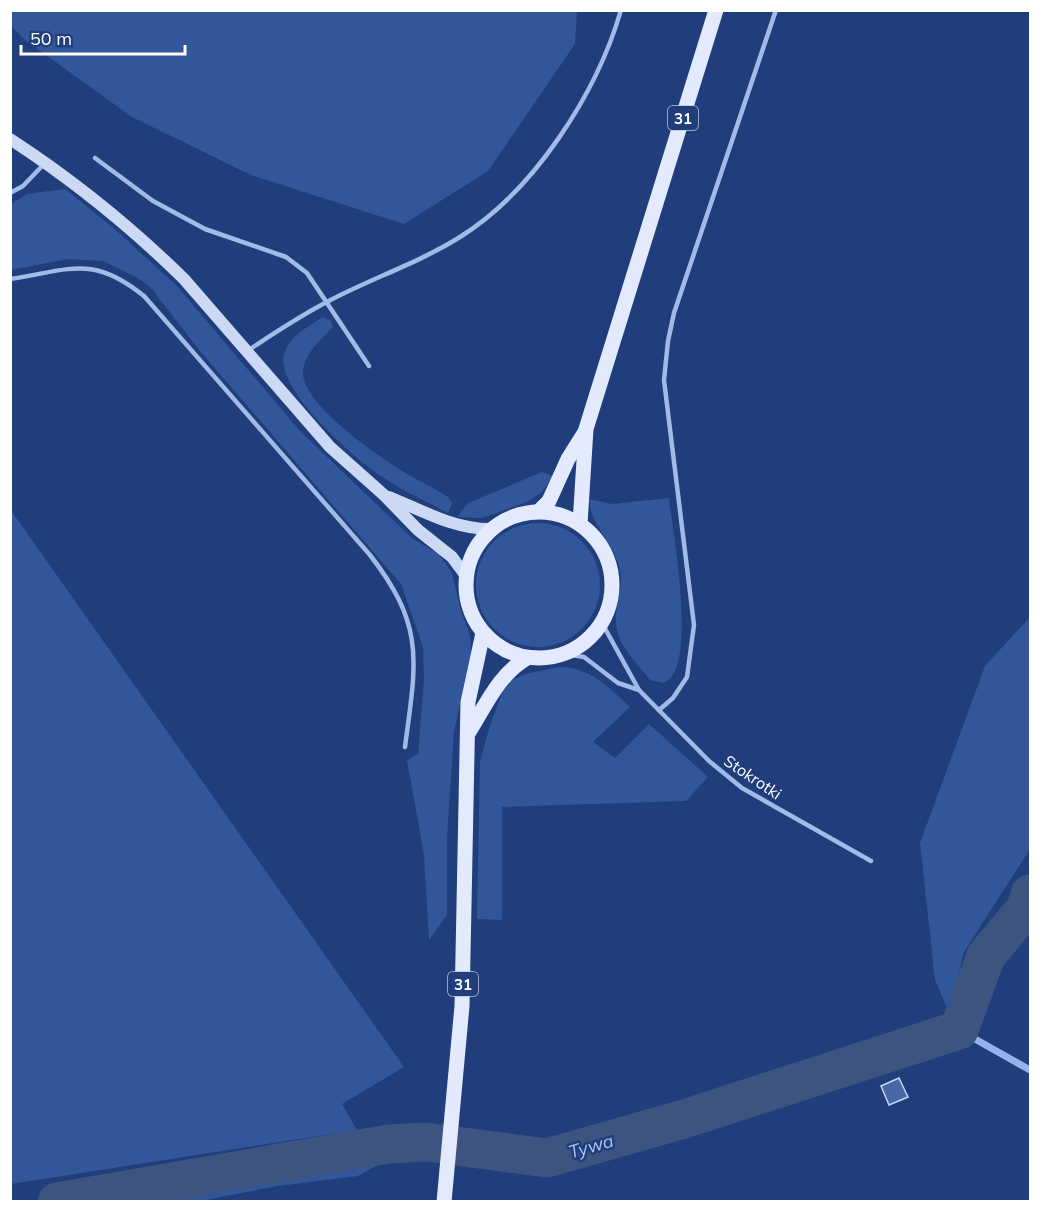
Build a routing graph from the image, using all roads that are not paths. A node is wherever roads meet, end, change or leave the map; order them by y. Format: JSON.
{"nodes":[{"id":1,"x":621,"y":10,"type":"edge"},
{"id":2,"x":716,"y":10,"type":"edge"},
{"id":3,"x":776,"y":10,"type":"edge"},
{"id":4,"x":10,"y":138,"type":"edge"},
{"id":5,"x":95,"y":158,"type":"dead end"},
{"id":6,"x":46,"y":162,"type":"junction"},
{"id":7,"x":10,"y":193,"type":"edge"},
{"id":8,"x":10,"y":279,"type":"edge"},
{"id":9,"x":326,"y":302,"type":"junction"},
{"id":10,"x":247,"y":351,"type":"junction"},
{"id":11,"x":369,"y":366,"type":"dead end"},
{"id":12,"x":586,"y":429,"type":"junction"},
{"id":13,"x":384,"y":495,"type":"junction"},
{"id":14,"x":539,"y":511,"type":"junction"},
{"id":15,"x":580,"y":524,"type":"junction"},
{"id":16,"x":490,"y":529,"type":"junction"},
{"id":17,"x":466,"y":576,"type":"junction"},
{"id":18,"x":602,"y":623,"type":"junction"},
{"id":19,"x":483,"y":633,"type":"junction"},
{"id":20,"x":565,"y":654,"type":"junction"},
{"id":21,"x":527,"y":657,"type":"junction"},
{"id":22,"x":639,"y":690,"type":"junction"},
{"id":23,"x":659,"y":710,"type":"junction"},
{"id":24,"x":469,"y":732,"type":"junction"},
{"id":25,"x":405,"y":747,"type":"dead end"},
{"id":26,"x":871,"y":861,"type":"dead end"},
{"id":27,"x":444,"y":1202,"type":"edge"}],
"edges":[{"from":1,"to":9,"type":"lane"},
{"from":2,"to":12,"type":"main road","number":"31"},
{"from":3,"to":23,"type":"lane"},
{"from":4,"to":6,"type":"street"},
{"from":5,"to":9,"type":"lane"},
{"from":6,"to":7,"type":"lane"},
{"from":6,"to":10,"type":"street"},
{"from":8,"to":25,"type":"lane"},
{"from":9,"to":10,"type":"lane"},
{"from":9,"to":11,"type":"lane"},
{"from":10,"to":13,"type":"street"},
{"from":12,"to":14,"type":"main road","number":"31"},
{"from":12,"to":15,"type":"main road","number":"31"},
{"from":13,"to":16,"type":"street"},
{"from":13,"to":17,"type":"street"},
{"from":14,"to":15,"type":"main road"},
{"from":14,"to":16,"type":"main road"},
{"from":15,"to":18,"type":"main road"},
{"from":16,"to":17,"type":"main road"},
{"from":17,"to":19,"type":"main road"},
{"from":18,"to":20,"type":"main road"},
{"from":18,"to":22,"type":"lane","name":"Stokrotki"},
{"from":19,"to":21,"type":"main road"},
{"from":19,"to":24,"type":"main road","number":"31"},
{"from":20,"to":21,"type":"main road"},
{"from":20,"to":22,"type":"lane","name":"Stokrotki"},
{"from":21,"to":24,"type":"main road","number":"31"},
{"from":22,"to":23,"type":"lane","name":"Stokrotki"},
{"from":23,"to":26,"type":"lane","name":"Stokrotki"},
{"from":24,"to":27,"type":"main road","number":"31"}]}
